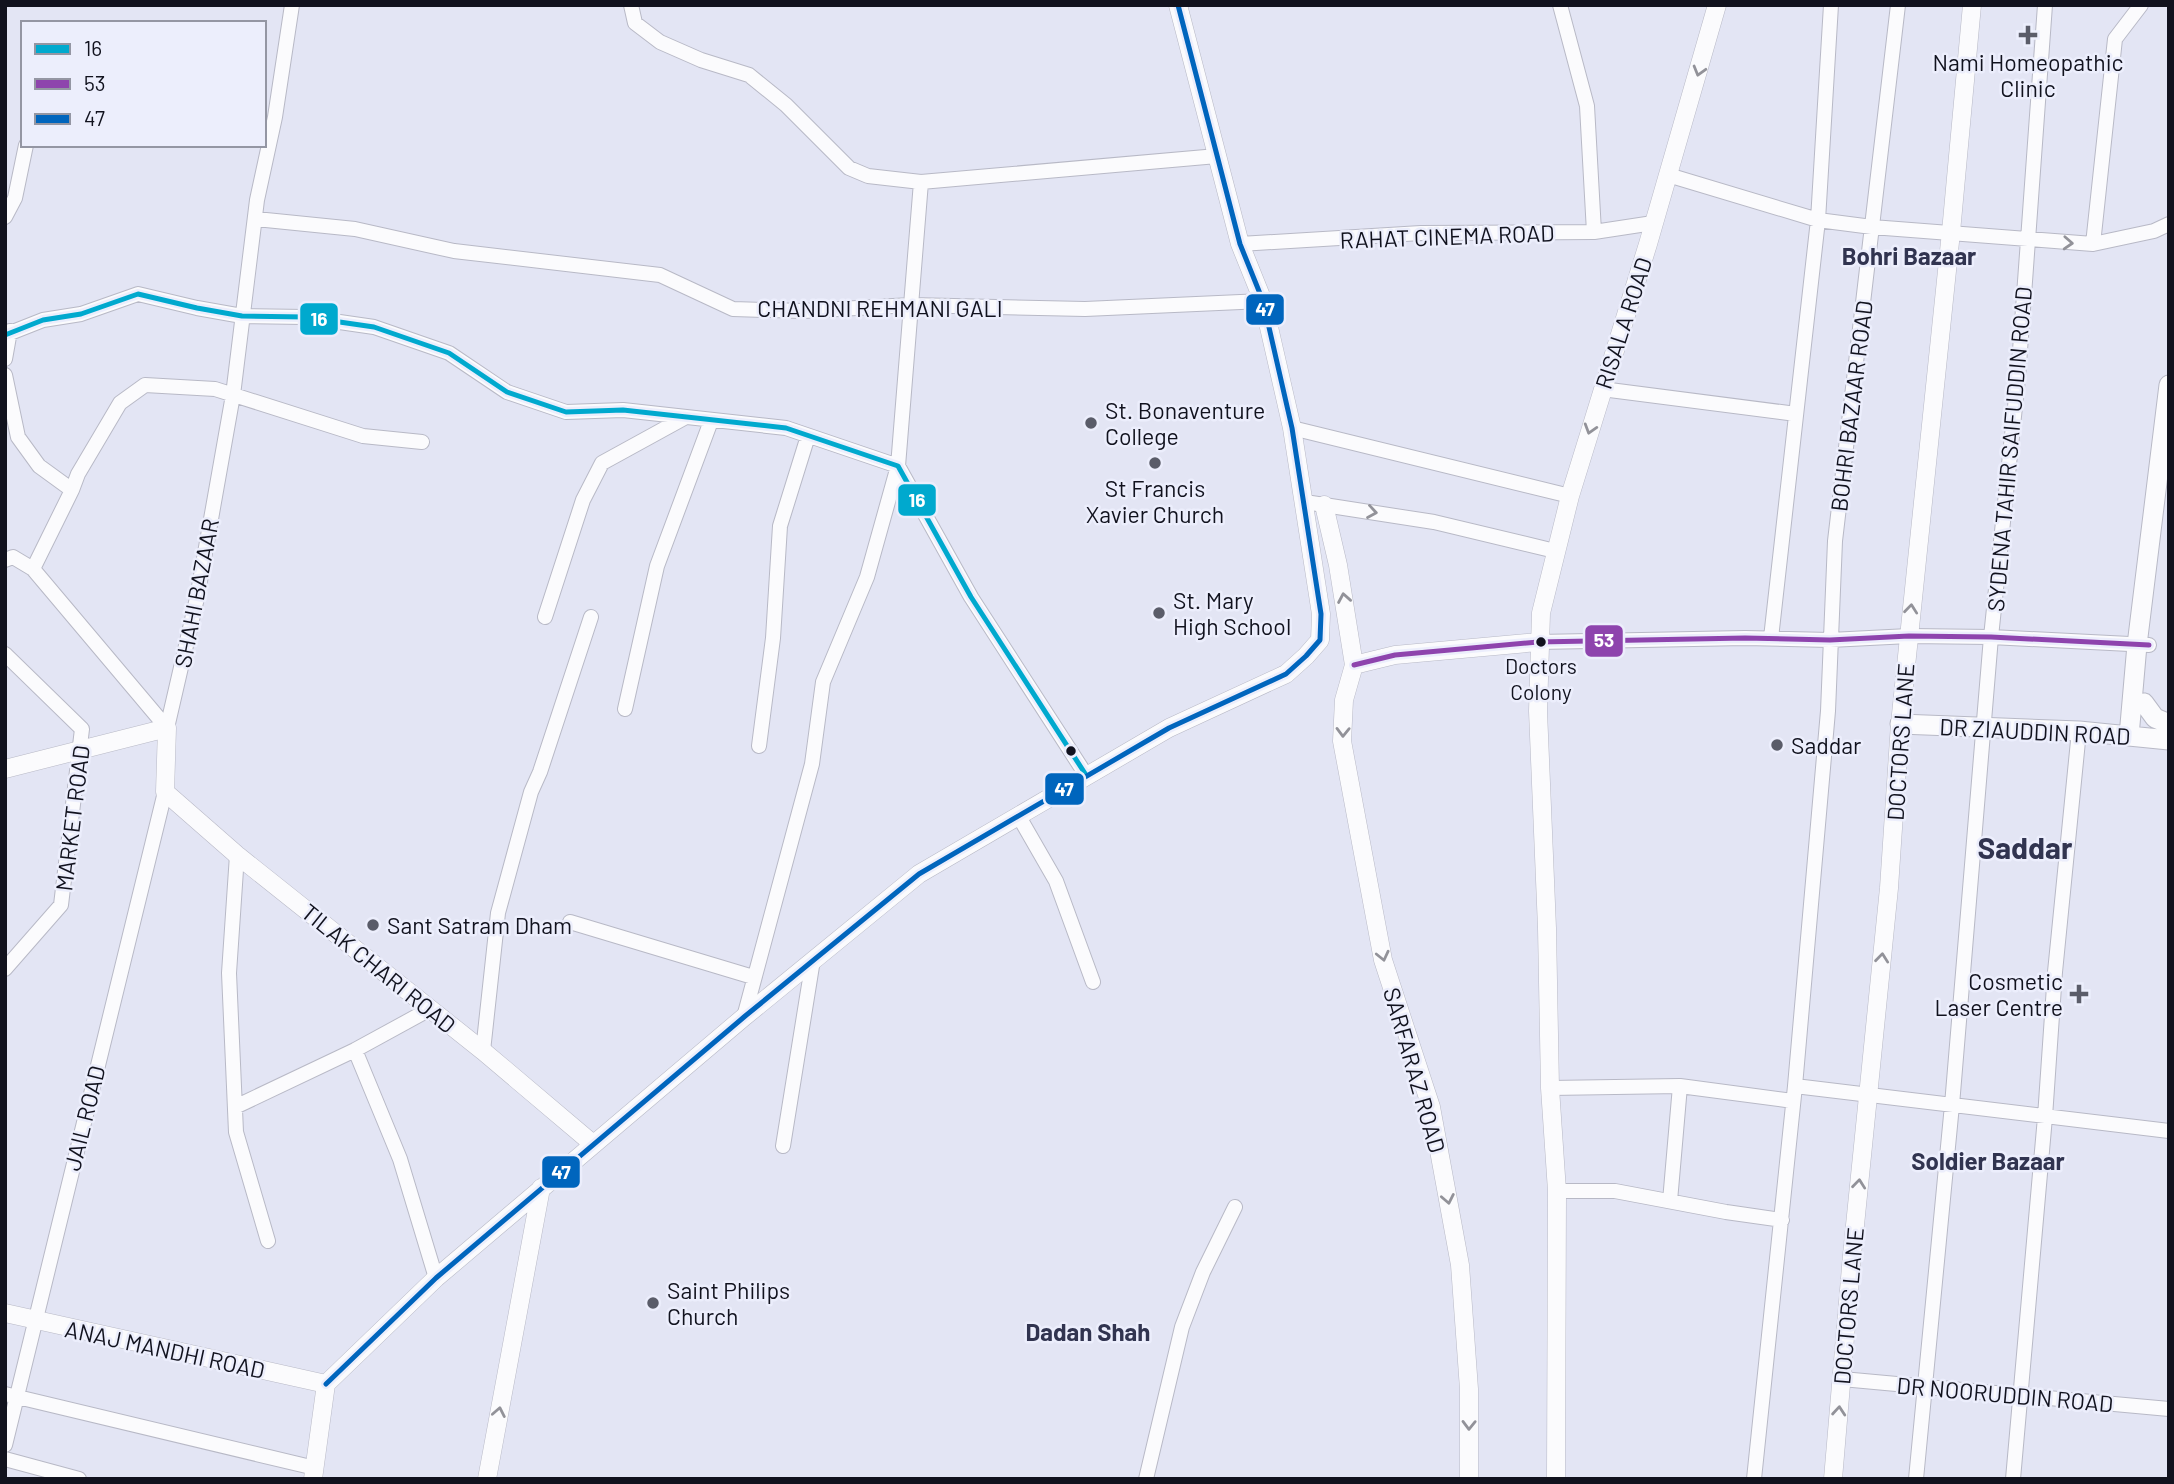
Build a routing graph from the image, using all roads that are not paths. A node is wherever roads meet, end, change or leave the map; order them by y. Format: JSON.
{"nodes":[{"id":1,"x":292,"y":5,"type":"edge"},
{"id":2,"x":631,"y":5,"type":"edge"},
{"id":3,"x":1178,"y":5,"type":"edge"},
{"id":4,"x":1560,"y":5,"type":"edge"},
{"id":5,"x":1717,"y":5,"type":"edge"},
{"id":6,"x":1831,"y":5,"type":"edge"},
{"id":7,"x":1898,"y":5,"type":"edge"},
{"id":8,"x":1972,"y":5,"type":"edge"},
{"id":9,"x":2045,"y":5,"type":"edge"},
{"id":10,"x":2141,"y":5,"type":"edge"},
{"id":11,"x":270,"y":116,"type":"edge"},
{"id":12,"x":266,"y":142,"type":"edge"},
{"id":13,"x":26,"y":147,"type":"edge"},
{"id":14,"x":265,"y":147,"type":"edge"},
{"id":15,"x":1217,"y":156,"type":"junction"},
{"id":16,"x":1668,"y":175,"type":"junction"},
{"id":17,"x":921,"y":182,"type":"junction"},
{"id":18,"x":5,"y":216,"type":"edge"},
{"id":19,"x":256,"y":219,"type":"junction"},
{"id":20,"x":1818,"y":220,"type":"junction"},
{"id":21,"x":1653,"y":223,"type":"junction"},
{"id":22,"x":2169,"y":224,"type":"edge"},
{"id":23,"x":1872,"y":227,"type":"junction"},
{"id":24,"x":1594,"y":232,"type":"junction"},
{"id":25,"x":1951,"y":232,"type":"junction"},
{"id":26,"x":2028,"y":240,"type":"junction"},
{"id":27,"x":1240,"y":244,"type":"junction"},
{"id":28,"x":2093,"y":244,"type":"junction"},
{"id":29,"x":1263,"y":301,"type":"junction"},
{"id":30,"x":912,"y":305,"type":"junction"},
{"id":31,"x":242,"y":316,"type":"junction"},
{"id":32,"x":7,"y":331,"type":"edge"},
{"id":33,"x":5,"y":359,"type":"edge"},
{"id":34,"x":5,"y":375,"type":"edge"},
{"id":35,"x":2169,"y":385,"type":"edge"},
{"id":36,"x":1602,"y":389,"type":"junction"},
{"id":37,"x":233,"y":395,"type":"junction"},
{"id":38,"x":1796,"y":414,"type":"junction"},
{"id":39,"x":684,"y":418,"type":"junction"},
{"id":40,"x":711,"y":421,"type":"junction"},
{"id":41,"x":1292,"y":428,"type":"junction"},
{"id":42,"x":808,"y":436,"type":"junction"},
{"id":43,"x":422,"y":442,"type":"dead end"},
{"id":44,"x":898,"y":466,"type":"junction"},
{"id":45,"x":2169,"y":474,"type":"edge"},
{"id":46,"x":72,"y":490,"type":"junction"},
{"id":47,"x":1570,"y":496,"type":"junction"},
{"id":48,"x":1305,"y":502,"type":"junction"},
{"id":49,"x":1324,"y":505,"type":"junction"},
{"id":50,"x":1555,"y":551,"type":"junction"},
{"id":51,"x":5,"y":560,"type":"edge"},
{"id":52,"x":33,"y":569,"type":"junction"},
{"id":53,"x":545,"y":617,"type":"dead end"},
{"id":54,"x":592,"y":617,"type":"dead end"},
{"id":55,"x":1909,"y":636,"type":"junction"},
{"id":56,"x":1991,"y":637,"type":"junction"},
{"id":57,"x":1771,"y":638,"type":"junction"},
{"id":58,"x":1830,"y":640,"type":"junction"},
{"id":59,"x":1538,"y":642,"type":"junction"},
{"id":60,"x":2143,"y":645,"type":"junction"},
{"id":61,"x":5,"y":654,"type":"edge"},
{"id":62,"x":1354,"y":665,"type":"junction"},
{"id":63,"x":2144,"y":703,"type":"junction"},
{"id":64,"x":625,"y":709,"type":"dead end"},
{"id":65,"x":1900,"y":724,"type":"junction"},
{"id":66,"x":2169,"y":724,"type":"edge"},
{"id":67,"x":167,"y":728,"type":"junction"},
{"id":68,"x":1983,"y":729,"type":"junction"},
{"id":69,"x":2079,"y":731,"type":"junction"},
{"id":70,"x":2136,"y":736,"type":"junction"},
{"id":71,"x":2169,"y":740,"type":"edge"},
{"id":72,"x":759,"y":746,"type":"dead end"},
{"id":73,"x":80,"y":749,"type":"junction"},
{"id":74,"x":5,"y":769,"type":"edge"},
{"id":75,"x":1086,"y":775,"type":"junction"},
{"id":76,"x":165,"y":792,"type":"junction"},
{"id":77,"x":1018,"y":815,"type":"junction"},
{"id":78,"x":237,"y":855,"type":"junction"},
{"id":79,"x":570,"y":922,"type":"dead end"},
{"id":80,"x":813,"y":960,"type":"junction"},
{"id":81,"x":5,"y":969,"type":"edge"},
{"id":82,"x":753,"y":977,"type":"junction"},
{"id":83,"x":1093,"y":982,"type":"dead end"},
{"id":84,"x":430,"y":1009,"type":"junction"},
{"id":85,"x":744,"y":1017,"type":"junction"},
{"id":86,"x":355,"y":1050,"type":"junction"},
{"id":87,"x":483,"y":1051,"type":"junction"},
{"id":88,"x":1680,"y":1086,"type":"junction"},
{"id":89,"x":1550,"y":1088,"type":"junction"},
{"id":90,"x":1794,"y":1094,"type":"junction"},
{"id":91,"x":1868,"y":1095,"type":"junction"},
{"id":92,"x":1952,"y":1105,"type":"junction"},
{"id":93,"x":235,"y":1107,"type":"junction"},
{"id":94,"x":2045,"y":1117,"type":"junction"},
{"id":95,"x":2169,"y":1131,"type":"edge"},
{"id":96,"x":593,"y":1144,"type":"junction"},
{"id":97,"x":783,"y":1146,"type":"dead end"},
{"id":98,"x":541,"y":1188,"type":"junction"},
{"id":99,"x":1557,"y":1191,"type":"junction"},
{"id":100,"x":1670,"y":1201,"type":"junction"},
{"id":101,"x":1235,"y":1207,"type":"dead end"},
{"id":102,"x":1782,"y":1220,"type":"junction"},
{"id":103,"x":268,"y":1241,"type":"dead end"},
{"id":104,"x":436,"y":1278,"type":"junction"},
{"id":105,"x":5,"y":1313,"type":"edge"},
{"id":106,"x":36,"y":1321,"type":"junction"},
{"id":107,"x":1842,"y":1379,"type":"junction"},
{"id":108,"x":326,"y":1384,"type":"junction"},
{"id":109,"x":1925,"y":1387,"type":"junction"},
{"id":110,"x":11,"y":1395,"type":"edge"},
{"id":111,"x":2021,"y":1395,"type":"junction"},
{"id":112,"x":2169,"y":1409,"type":"edge"},
{"id":113,"x":5,"y":1444,"type":"edge"},
{"id":114,"x":5,"y":1459,"type":"edge"},
{"id":115,"x":314,"y":1473,"type":"edge"},
{"id":116,"x":79,"y":1479,"type":"edge"},
{"id":117,"x":487,"y":1479,"type":"edge"},
{"id":118,"x":1146,"y":1479,"type":"edge"},
{"id":119,"x":1469,"y":1479,"type":"edge"},
{"id":120,"x":1556,"y":1479,"type":"edge"},
{"id":121,"x":1754,"y":1479,"type":"edge"},
{"id":122,"x":1833,"y":1479,"type":"edge"},
{"id":123,"x":1916,"y":1479,"type":"edge"},
{"id":124,"x":2013,"y":1479,"type":"edge"}],
"edges":[{"from":1,"to":11,"type":"street","name":"SHAHI BAZAAR"},
{"from":2,"to":17,"type":"street"},
{"from":3,"to":15,"type":"street"},
{"from":4,"to":24,"type":"street"},
{"from":5,"to":16,"type":"street","name":"RISALA ROAD","one_way":true},
{"from":6,"to":20,"type":"street"},
{"from":7,"to":23,"type":"street","name":"BOHRI BAZAAR ROAD"},
{"from":8,"to":25,"type":"street","name":"DOCTORS LANE"},
{"from":9,"to":26,"type":"street","name":"SYDENA TAHIR SAIFUDDIN ROAD"},
{"from":10,"to":28,"type":"street"},
{"from":11,"to":12,"type":"street","name":"SHAHI BAZAAR"},
{"from":13,"to":18,"type":"street"},
{"from":14,"to":19,"type":"street","name":"SHAHI BAZAAR"},
{"from":15,"to":17,"type":"street"},
{"from":15,"to":27,"type":"street"},
{"from":16,"to":20,"type":"street"},
{"from":16,"to":21,"type":"street","name":"RISALA ROAD"},
{"from":17,"to":30,"type":"street"},
{"from":19,"to":30,"type":"street","name":"CHANDNI REHMANI GALI"},
{"from":19,"to":31,"type":"street","name":"SHAHI BAZAAR"},
{"from":20,"to":23,"type":"street"},
{"from":20,"to":38,"type":"street"},
{"from":21,"to":24,"type":"street","name":"RAHAT CINEMA ROAD"},
{"from":21,"to":36,"type":"street","name":"RISALA ROAD"},
{"from":22,"to":28,"type":"street"},
{"from":23,"to":25,"type":"street"},
{"from":23,"to":58,"type":"street","name":"BOHRI BAZAAR ROAD"},
{"from":24,"to":27,"type":"street","name":"RAHAT CINEMA ROAD"},
{"from":25,"to":26,"type":"street"},
{"from":55,"to":25,"type":"street","name":"DOCTORS LANE","one_way":true},
{"from":26,"to":28,"type":"street","one_way":true},
{"from":26,"to":56,"type":"street","name":"SYDENA TAHIR SAIFUDDIN ROAD"},
{"from":27,"to":29,"type":"street"},
{"from":29,"to":30,"type":"street","name":"CHANDNI REHMANI GALI"},
{"from":29,"to":41,"type":"street"},
{"from":30,"to":44,"type":"street"},
{"from":31,"to":32,"type":"street"},
{"from":31,"to":37,"type":"street","name":"SHAHI BAZAAR"},
{"from":31,"to":39,"type":"street"},
{"from":32,"to":33,"type":"street"},
{"from":34,"to":46,"type":"street"},
{"from":35,"to":60,"type":"main road"},
{"from":36,"to":38,"type":"street"},
{"from":36,"to":47,"type":"street","name":"RISALA ROAD","one_way":true},
{"from":37,"to":43,"type":"street"},
{"from":37,"to":46,"type":"street"},
{"from":37,"to":67,"type":"street","name":"SHAHI BAZAAR"},
{"from":38,"to":57,"type":"street"},
{"from":39,"to":40,"type":"street"},
{"from":39,"to":53,"type":"street"},
{"from":40,"to":42,"type":"street"},
{"from":40,"to":64,"type":"street"},
{"from":41,"to":47,"type":"street"},
{"from":41,"to":48,"type":"street"},
{"from":42,"to":44,"type":"street"},
{"from":42,"to":72,"type":"street"},
{"from":44,"to":75,"type":"street"},
{"from":44,"to":82,"type":"street"},
{"from":45,"to":60,"type":"main road"},
{"from":46,"to":52,"type":"street"},
{"from":47,"to":50,"type":"street","name":"RISALA ROAD"},
{"from":48,"to":49,"type":"street"},
{"from":48,"to":75,"type":"street"},
{"from":49,"to":50,"type":"street","one_way":true},
{"from":62,"to":49,"type":"street","one_way":true},
{"from":50,"to":59,"type":"street","name":"RISALA ROAD"},
{"from":51,"to":52,"type":"street"},
{"from":52,"to":67,"type":"street"},
{"from":54,"to":87,"type":"street"},
{"from":55,"to":56,"type":"street"},
{"from":55,"to":58,"type":"street"},
{"from":55,"to":65,"type":"street","name":"DOCTORS LANE"},
{"from":56,"to":60,"type":"street"},
{"from":56,"to":68,"type":"street","name":"SYDENA TAHIR SAIFUDDIN ROAD"},
{"from":57,"to":58,"type":"street"},
{"from":57,"to":59,"type":"street"},
{"from":58,"to":90,"type":"street","name":"BOHRI BAZAAR ROAD"},
{"from":59,"to":62,"type":"street"},
{"from":59,"to":89,"type":"street","name":"RISALA ROAD"},
{"from":60,"to":63,"type":"main road"},
{"from":60,"to":70,"type":"main road"},
{"from":61,"to":73,"type":"street","name":"MARKET ROAD"},
{"from":62,"to":119,"type":"street","name":"SARFARAZ ROAD","one_way":true},
{"from":63,"to":66,"type":"main road","name":"DR ZIAUDDIN ROAD"},
{"from":63,"to":70,"type":"main road"},
{"from":65,"to":68,"type":"main road","name":"DR ZIAUDDIN ROAD"},
{"from":91,"to":65,"type":"street","name":"DOCTORS LANE","one_way":true},
{"from":67,"to":73,"type":"street"},
{"from":67,"to":76,"type":"street","name":"SHAHI BAZAAR"},
{"from":68,"to":69,"type":"main road","name":"DR ZIAUDDIN ROAD"},
{"from":68,"to":92,"type":"street","name":"SYDENA TAHIR SAIFUDDIN ROAD"},
{"from":69,"to":70,"type":"main road","name":"DR ZIAUDDIN ROAD"},
{"from":69,"to":94,"type":"street"},
{"from":70,"to":71,"type":"main road","name":"DR ZIAUDDIN ROAD"},
{"from":73,"to":74,"type":"street"},
{"from":73,"to":81,"type":"street","name":"MARKET ROAD"},
{"from":75,"to":77,"type":"street"},
{"from":76,"to":78,"type":"street","name":"TILAK CHARI ROAD"},
{"from":76,"to":106,"type":"street","name":"JAIL ROAD"},
{"from":77,"to":80,"type":"street"},
{"from":77,"to":83,"type":"street"},
{"from":78,"to":84,"type":"street","name":"TILAK CHARI ROAD"},
{"from":78,"to":93,"type":"street"},
{"from":79,"to":82,"type":"street"},
{"from":80,"to":85,"type":"street"},
{"from":80,"to":97,"type":"street"},
{"from":82,"to":85,"type":"street"},
{"from":84,"to":86,"type":"street"},
{"from":84,"to":87,"type":"street","name":"TILAK CHARI ROAD"},
{"from":85,"to":96,"type":"street"},
{"from":86,"to":93,"type":"street"},
{"from":86,"to":104,"type":"street"},
{"from":87,"to":96,"type":"street","name":"TILAK CHARI ROAD"},
{"from":88,"to":89,"type":"street"},
{"from":88,"to":90,"type":"street"},
{"from":88,"to":100,"type":"street"},
{"from":89,"to":99,"type":"street","name":"RISALA ROAD"},
{"from":90,"to":91,"type":"street"},
{"from":90,"to":102,"type":"street","name":"BOHRI BAZAAR ROAD"},
{"from":91,"to":92,"type":"street"},
{"from":107,"to":91,"type":"street","name":"DOCTORS LANE","one_way":true},
{"from":92,"to":94,"type":"street"},
{"from":92,"to":109,"type":"street","name":"SYDENA TAHIR SAIFUDDIN ROAD"},
{"from":93,"to":103,"type":"street"},
{"from":94,"to":95,"type":"street"},
{"from":94,"to":111,"type":"street"},
{"from":96,"to":98,"type":"street"},
{"from":98,"to":104,"type":"street"},
{"from":117,"to":98,"type":"street","one_way":true},
{"from":99,"to":100,"type":"street"},
{"from":99,"to":120,"type":"street","name":"RISALA ROAD"},
{"from":100,"to":102,"type":"street"},
{"from":101,"to":118,"type":"street"},
{"from":102,"to":121,"type":"street","name":"BOHRI BAZAAR ROAD"},
{"from":104,"to":108,"type":"street"},
{"from":105,"to":106,"type":"street","name":"ANAJ MANDHI ROAD"},
{"from":106,"to":108,"type":"street","name":"ANAJ MANDHI ROAD"},
{"from":106,"to":110,"type":"street","name":"JAIL ROAD"},
{"from":107,"to":109,"type":"street","name":"DR NOORUDDIN ROAD"},
{"from":122,"to":107,"type":"street","name":"DOCTORS LANE","one_way":true},
{"from":108,"to":115,"type":"street"},
{"from":109,"to":111,"type":"street","name":"DR NOORUDDIN ROAD"},
{"from":109,"to":123,"type":"street","name":"SYDENA TAHIR SAIFUDDIN ROAD"},
{"from":110,"to":113,"type":"street","name":"JAIL ROAD"},
{"from":110,"to":115,"type":"street"},
{"from":111,"to":112,"type":"street","name":"DR NOORUDDIN ROAD"},
{"from":111,"to":124,"type":"street"},
{"from":114,"to":116,"type":"street"}]}
